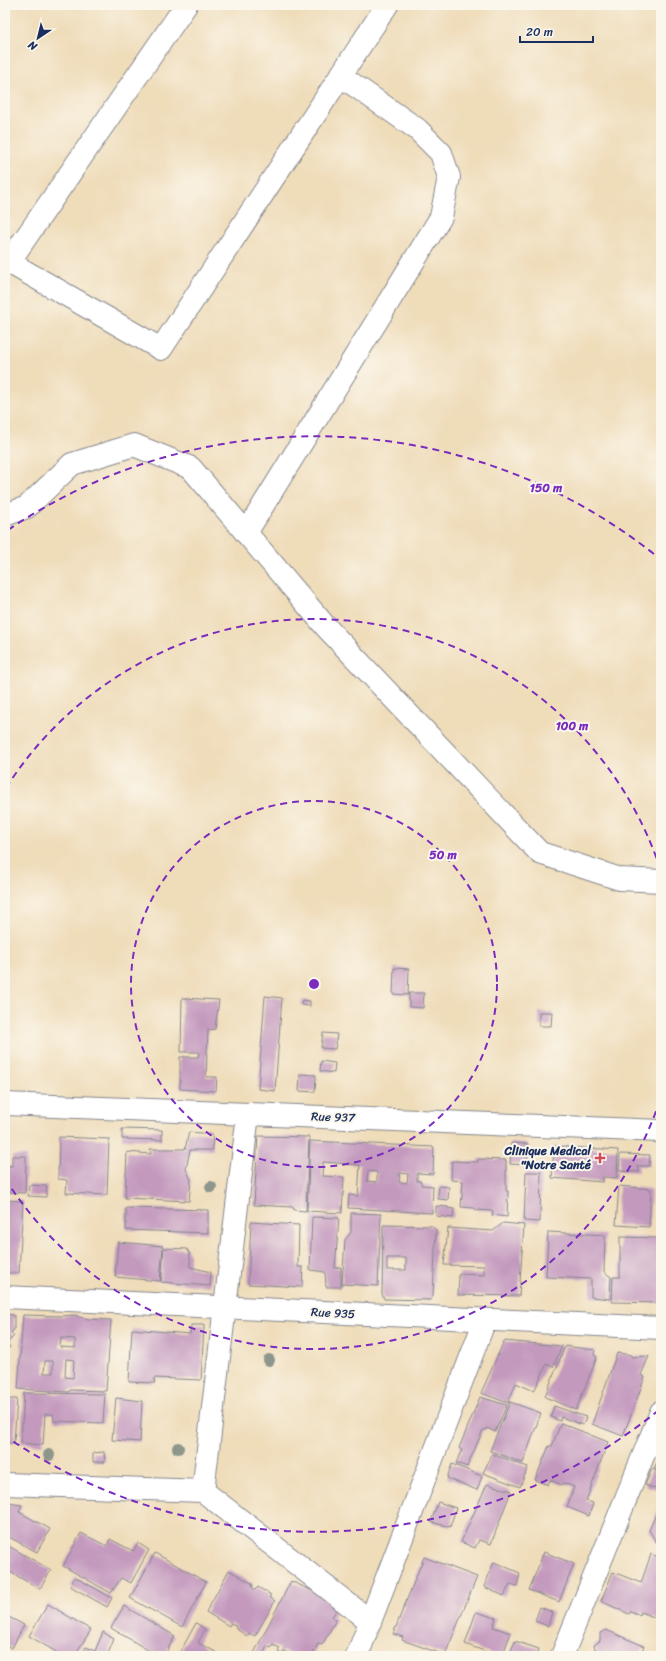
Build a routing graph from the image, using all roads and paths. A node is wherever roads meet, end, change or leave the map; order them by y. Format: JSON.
{"nodes":[{"id":1,"x":186,"y":5,"type":"edge"},
{"id":2,"x":387,"y":5,"type":"edge"},
{"id":3,"x":341,"y":76,"type":"junction"},
{"id":4,"x":7,"y":261,"type":"edge"},
{"id":5,"x":5,"y":515,"type":"edge"},
{"id":6,"x":246,"y":533,"type":"junction"},
{"id":7,"x":661,"y":881,"type":"edge"},
{"id":8,"x":5,"y":1104,"type":"edge"},
{"id":9,"x":248,"y":1114,"type":"junction"},
{"id":10,"x":661,"y":1131,"type":"edge"},
{"id":11,"x":5,"y":1297,"type":"edge"},
{"id":12,"x":225,"y":1308,"type":"junction"},
{"id":13,"x":485,"y":1320,"type":"junction"},
{"id":14,"x":661,"y":1328,"type":"edge"},
{"id":15,"x":661,"y":1412,"type":"edge"},
{"id":16,"x":5,"y":1484,"type":"edge"},
{"id":17,"x":203,"y":1491,"type":"junction"},
{"id":18,"x":370,"y":1621,"type":"junction"},
{"id":19,"x":357,"y":1656,"type":"edge"},
{"id":20,"x":562,"y":1656,"type":"edge"}],
"edges":[{"from":1,"to":4,"type":"street"},
{"from":2,"to":3,"type":"street"},
{"from":3,"to":4,"type":"street"},
{"from":3,"to":6,"type":"street"},
{"from":5,"to":6,"type":"street"},
{"from":6,"to":7,"type":"street"},
{"from":8,"to":9,"type":"street","name":"Rue 937"},
{"from":9,"to":10,"type":"street","name":"Rue 937"},
{"from":9,"to":12,"type":"street"},
{"from":11,"to":12,"type":"street","name":"Rue 935"},
{"from":12,"to":13,"type":"street","name":"Rue 935"},
{"from":12,"to":17,"type":"street"},
{"from":13,"to":14,"type":"street","name":"Rue 935"},
{"from":13,"to":18,"type":"street"},
{"from":15,"to":20,"type":"street"},
{"from":16,"to":17,"type":"street"},
{"from":17,"to":18,"type":"street"},
{"from":18,"to":19,"type":"street"}]}
